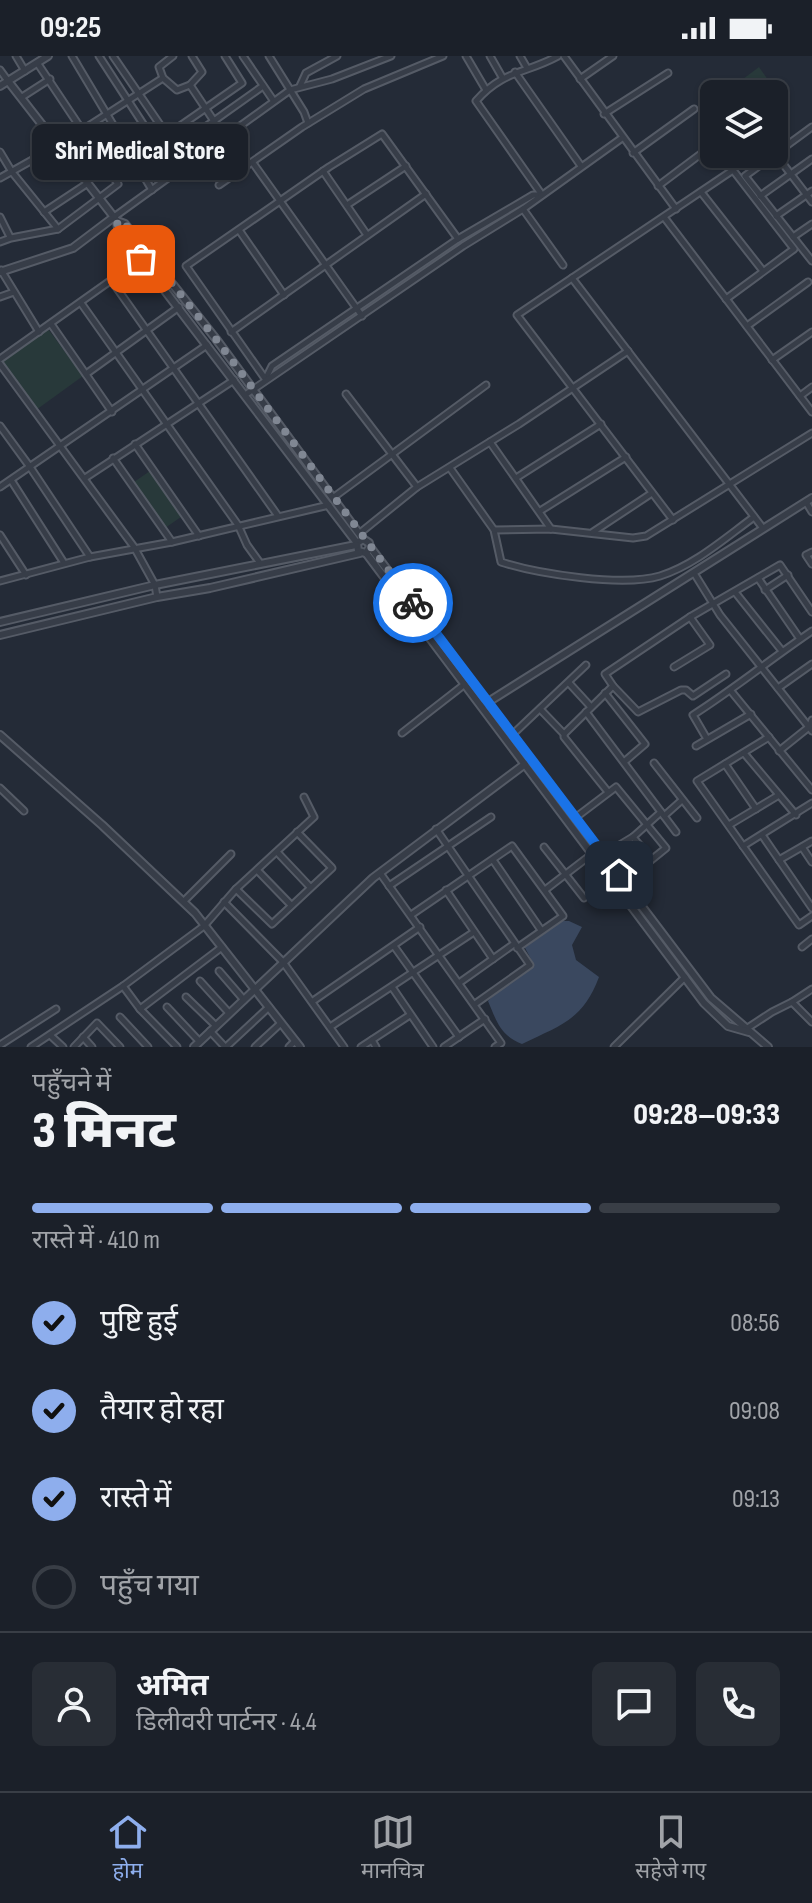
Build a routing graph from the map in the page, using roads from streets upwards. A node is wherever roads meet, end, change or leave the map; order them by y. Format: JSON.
{"nodes":[{"id":1,"x":16,"y":56,"type":"edge"},
{"id":2,"x":48,"y":56,"type":"edge"},
{"id":3,"x":72,"y":56,"type":"edge"},
{"id":4,"x":99,"y":56,"type":"edge"},
{"id":5,"x":113,"y":56,"type":"edge"},
{"id":6,"x":173,"y":56,"type":"edge"},
{"id":7,"x":192,"y":56,"type":"edge"},
{"id":8,"x":225,"y":56,"type":"edge"},
{"id":9,"x":243,"y":56,"type":"edge"},
{"id":10,"x":269,"y":56,"type":"edge"},
{"id":11,"x":337,"y":56,"type":"edge"},
{"id":12,"x":391,"y":56,"type":"edge"},
{"id":13,"x":443,"y":56,"type":"edge"},
{"id":14,"x":466,"y":56,"type":"edge"},
{"id":15,"x":490,"y":56,"type":"edge"},
{"id":16,"x":520,"y":56,"type":"edge"},
{"id":17,"x":558,"y":56,"type":"edge"},
{"id":18,"x":564,"y":56,"type":"edge"},
{"id":19,"x":613,"y":56,"type":"edge"},
{"id":20,"x":550,"y":58,"type":"edge"},
{"id":21,"x":38,"y":64,"type":"junction"},
{"id":22,"x":527,"y":68,"type":"junction"},
{"id":23,"x":0,"y":70,"type":"edge"},
{"id":24,"x":26,"y":72,"type":"junction"},
{"id":25,"x":515,"y":72,"type":"junction"},
{"id":26,"x":668,"y":73,"type":"dead end"},
{"id":27,"x":502,"y":77,"type":"junction"},
{"id":28,"x":163,"y":78,"type":"junction"},
{"id":29,"x":50,"y":79,"type":"junction"},
{"id":30,"x":580,"y":79,"type":"junction"},
{"id":31,"x":8,"y":81,"type":"junction"},
{"id":32,"x":190,"y":85,"type":"junction"},
{"id":33,"x":0,"y":86,"type":"edge"},
{"id":34,"x":263,"y":86,"type":"junction"},
{"id":35,"x":300,"y":86,"type":"junction"},
{"id":36,"x":290,"y":90,"type":"junction"},
{"id":37,"x":486,"y":90,"type":"junction"},
{"id":38,"x":141,"y":94,"type":"junction"},
{"id":39,"x":22,"y":97,"type":"junction"},
{"id":40,"x":273,"y":100,"type":"junction"},
{"id":41,"x":127,"y":101,"type":"junction"},
{"id":42,"x":205,"y":108,"type":"junction"},
{"id":43,"x":694,"y":109,"type":"dead end"},
{"id":44,"x":604,"y":114,"type":"junction"},
{"id":45,"x":107,"y":115,"type":"junction"},
{"id":46,"x":214,"y":123,"type":"junction"},
{"id":47,"x":308,"y":123,"type":"junction"},
{"id":48,"x":812,"y":127,"type":"edge"},
{"id":49,"x":83,"y":129,"type":"junction"},
{"id":50,"x":224,"y":136,"type":"junction"},
{"id":51,"x":622,"y":138,"type":"junction"},
{"id":52,"x":59,"y":145,"type":"junction"},
{"id":53,"x":788,"y":145,"type":"edge"},
{"id":54,"x":0,"y":152,"type":"edge"},
{"id":55,"x":633,"y":153,"type":"junction"},
{"id":56,"x":700,"y":154,"type":"edge"},
{"id":57,"x":163,"y":157,"type":"junction"},
{"id":58,"x":812,"y":159,"type":"edge"},
{"id":59,"x":253,"y":163,"type":"junction"},
{"id":60,"x":406,"y":166,"type":"junction"},
{"id":61,"x":581,"y":166,"type":"junction"},
{"id":62,"x":755,"y":168,"type":"edge"},
{"id":63,"x":786,"y":168,"type":"edge"},
{"id":64,"x":323,"y":171,"type":"junction"},
{"id":65,"x":12,"y":172,"type":"junction"},
{"id":66,"x":175,"y":173,"type":"junction"},
{"id":67,"x":791,"y":175,"type":"junction"},
{"id":68,"x":0,"y":178,"type":"edge"},
{"id":69,"x":88,"y":183,"type":"junction"},
{"id":70,"x":219,"y":185,"type":"dead end"},
{"id":71,"x":658,"y":186,"type":"junction"},
{"id":72,"x":152,"y":190,"type":"junction"},
{"id":73,"x":701,"y":192,"type":"junction"},
{"id":74,"x":809,"y":193,"type":"edge"},
{"id":75,"x":426,"y":194,"type":"junction"},
{"id":76,"x":542,"y":195,"type":"junction"},
{"id":77,"x":760,"y":196,"type":"junction"},
{"id":78,"x":99,"y":198,"type":"junction"},
{"id":79,"x":280,"y":201,"type":"junction"},
{"id":80,"x":812,"y":202,"type":"edge"},
{"id":81,"x":347,"y":205,"type":"junction"},
{"id":82,"x":523,"y":209,"type":"junction"},
{"id":83,"x":676,"y":209,"type":"junction"},
{"id":84,"x":44,"y":212,"type":"junction"},
{"id":85,"x":776,"y":216,"type":"junction"},
{"id":86,"x":0,"y":217,"type":"edge"},
{"id":87,"x":664,"y":217,"type":"junction"},
{"id":88,"x":116,"y":219,"type":"junction"},
{"id":89,"x":812,"y":224,"type":"edge"},
{"id":90,"x":58,"y":229,"type":"junction"},
{"id":91,"x":239,"y":230,"type":"junction"},
{"id":92,"x":367,"y":235,"type":"junction"},
{"id":93,"x":793,"y":237,"type":"junction"},
{"id":94,"x":11,"y":238,"type":"junction"},
{"id":95,"x":458,"y":239,"type":"junction"},
{"id":96,"x":0,"y":242,"type":"edge"},
{"id":97,"x":811,"y":258,"type":"edge"},
{"id":98,"x":141,"y":259,"type":"junction"},
{"id":99,"x":325,"y":265,"type":"junction"},
{"id":100,"x":563,"y":265,"type":"dead end"},
{"id":101,"x":1,"y":271,"type":"edge"},
{"id":102,"x":763,"y":271,"type":"junction"},
{"id":103,"x":572,"y":278,"type":"junction"},
{"id":104,"x":111,"y":280,"type":"junction"},
{"id":105,"x":808,"y":282,"type":"dead end"},
{"id":106,"x":14,"y":292,"type":"junction"},
{"id":107,"x":284,"y":295,"type":"junction"},
{"id":108,"x":0,"y":297,"type":"edge"},
{"id":109,"x":726,"y":299,"type":"junction"},
{"id":110,"x":81,"y":303,"type":"junction"},
{"id":111,"x":179,"y":307,"type":"junction"},
{"id":112,"x":356,"y":308,"type":"junction"},
{"id":113,"x":362,"y":316,"type":"junction"},
{"id":114,"x":51,"y":324,"type":"junction"},
{"id":115,"x":747,"y":327,"type":"junction"},
{"id":116,"x":147,"y":329,"type":"junction"},
{"id":117,"x":39,"y":332,"type":"junction"},
{"id":118,"x":231,"y":332,"type":"junction"},
{"id":119,"x":812,"y":332,"type":"edge"},
{"id":120,"x":208,"y":345,"type":"junction"},
{"id":121,"x":628,"y":351,"type":"junction"},
{"id":122,"x":117,"y":354,"type":"junction"},
{"id":123,"x":772,"y":360,"type":"junction"},
{"id":124,"x":0,"y":362,"type":"edge"},
{"id":125,"x":174,"y":366,"type":"junction"},
{"id":126,"x":86,"y":374,"type":"junction"},
{"id":127,"x":234,"y":380,"type":"junction"},
{"id":128,"x":266,"y":380,"type":"junction"},
{"id":129,"x":486,"y":385,"type":"dead end"},
{"id":130,"x":571,"y":387,"type":"junction"},
{"id":131,"x":812,"y":387,"type":"edge"},
{"id":132,"x":252,"y":389,"type":"junction"},
{"id":133,"x":144,"y":391,"type":"junction"},
{"id":134,"x":346,"y":394,"type":"dead end"},
{"id":135,"x":245,"y":395,"type":"junction"},
{"id":136,"x":800,"y":396,"type":"junction"},
{"id":137,"x":199,"y":402,"type":"junction"},
{"id":138,"x":112,"y":412,"type":"junction"},
{"id":139,"x":812,"y":412,"type":"edge"},
{"id":140,"x":166,"y":423,"type":"junction"},
{"id":141,"x":601,"y":424,"type":"junction"},
{"id":142,"x":0,"y":426,"type":"edge"},
{"id":143,"x":812,"y":433,"type":"edge"},
{"id":144,"x":3,"y":436,"type":"edge"},
{"id":145,"x":490,"y":442,"type":"junction"},
{"id":146,"x":135,"y":444,"type":"junction"},
{"id":147,"x":61,"y":445,"type":"junction"},
{"id":148,"x":393,"y":454,"type":"junction"},
{"id":149,"x":626,"y":457,"type":"junction"},
{"id":150,"x":113,"y":458,"type":"junction"},
{"id":151,"x":30,"y":467,"type":"junction"},
{"id":152,"x":450,"y":468,"type":"junction"},
{"id":153,"x":85,"y":478,"type":"junction"},
{"id":154,"x":516,"y":478,"type":"junction"},
{"id":155,"x":11,"y":480,"type":"junction"},
{"id":156,"x":729,"y":484,"type":"junction"},
{"id":157,"x":0,"y":487,"type":"edge"},
{"id":158,"x":417,"y":487,"type":"junction"},
{"id":159,"x":652,"y":493,"type":"junction"},
{"id":160,"x":334,"y":497,"type":"junction"},
{"id":161,"x":809,"y":500,"type":"edge"},
{"id":162,"x":329,"y":505,"type":"junction"},
{"id":163,"x":540,"y":511,"type":"junction"},
{"id":164,"x":812,"y":512,"type":"edge"},
{"id":165,"x":278,"y":516,"type":"junction"},
{"id":166,"x":754,"y":517,"type":"junction"},
{"id":167,"x":673,"y":520,"type":"junction"},
{"id":168,"x":238,"y":525,"type":"junction"},
{"id":169,"x":762,"y":527,"type":"junction"},
{"id":170,"x":551,"y":529,"type":"junction"},
{"id":171,"x":494,"y":530,"type":"junction"},
{"id":172,"x":593,"y":533,"type":"junction"},
{"id":173,"x":0,"y":535,"type":"edge"},
{"id":174,"x":199,"y":536,"type":"junction"},
{"id":175,"x":359,"y":540,"type":"junction"},
{"id":176,"x":172,"y":542,"type":"junction"},
{"id":177,"x":134,"y":547,"type":"junction"},
{"id":178,"x":365,"y":551,"type":"junction"},
{"id":179,"x":812,"y":552,"type":"edge"},
{"id":180,"x":90,"y":557,"type":"junction"},
{"id":181,"x":260,"y":563,"type":"junction"},
{"id":182,"x":64,"y":564,"type":"junction"},
{"id":183,"x":812,"y":564,"type":"edge"},
{"id":184,"x":694,"y":573,"type":"junction"},
{"id":185,"x":26,"y":575,"type":"junction"},
{"id":186,"x":788,"y":575,"type":"junction"},
{"id":187,"x":758,"y":578,"type":"junction"},
{"id":188,"x":0,"y":581,"type":"edge"},
{"id":189,"x":155,"y":585,"type":"junction"},
{"id":190,"x":765,"y":590,"type":"junction"},
{"id":191,"x":735,"y":592,"type":"junction"},
{"id":192,"x":157,"y":597,"type":"junction"},
{"id":193,"x":712,"y":604,"type":"junction"},
{"id":194,"x":812,"y":612,"type":"edge"},
{"id":195,"x":690,"y":617,"type":"junction"},
{"id":196,"x":0,"y":622,"type":"edge"},
{"id":197,"x":812,"y":631,"type":"edge"},
{"id":198,"x":0,"y":635,"type":"edge"},
{"id":199,"x":800,"y":639,"type":"junction"},
{"id":200,"x":782,"y":651,"type":"junction"},
{"id":201,"x":812,"y":664,"type":"edge"},
{"id":202,"x":586,"y":665,"type":"dead end"},
{"id":203,"x":674,"y":667,"type":"dead end"},
{"id":204,"x":759,"y":667,"type":"junction"},
{"id":205,"x":726,"y":674,"type":"dead end"},
{"id":206,"x":569,"y":683,"type":"junction"},
{"id":207,"x":465,"y":684,"type":"junction"},
{"id":208,"x":613,"y":686,"type":"junction"},
{"id":209,"x":778,"y":688,"type":"junction"},
{"id":210,"x":731,"y":691,"type":"junction"},
{"id":211,"x":605,"y":693,"type":"junction"},
{"id":212,"x":485,"y":704,"type":"junction"},
{"id":213,"x":540,"y":709,"type":"junction"},
{"id":214,"x":588,"y":710,"type":"junction"},
{"id":215,"x":751,"y":714,"type":"junction"},
{"id":216,"x":811,"y":726,"type":"edge"},
{"id":217,"x":402,"y":733,"type":"dead end"},
{"id":218,"x":564,"y":734,"type":"junction"},
{"id":219,"x":0,"y":735,"type":"edge"},
{"id":220,"x":512,"y":735,"type":"junction"},
{"id":221,"x":769,"y":737,"type":"junction"},
{"id":222,"x":707,"y":739,"type":"junction"},
{"id":223,"x":696,"y":746,"type":"dead end"},
{"id":224,"x":779,"y":751,"type":"junction"},
{"id":225,"x":744,"y":753,"type":"junction"},
{"id":226,"x":531,"y":759,"type":"junction"},
{"id":227,"x":624,"y":762,"type":"junction"},
{"id":228,"x":654,"y":763,"type":"dead end"},
{"id":229,"x":725,"y":764,"type":"junction"},
{"id":230,"x":524,"y":765,"type":"junction"},
{"id":231,"x":811,"y":785,"type":"edge"},
{"id":232,"x":0,"y":788,"type":"edge"},
{"id":233,"x":608,"y":792,"type":"junction"},
{"id":234,"x":779,"y":795,"type":"junction"},
{"id":235,"x":304,"y":797,"type":"dead end"},
{"id":236,"x":682,"y":800,"type":"junction"},
{"id":237,"x":812,"y":803,"type":"edge"},
{"id":238,"x":756,"y":809,"type":"junction"},
{"id":239,"x":24,"y":811,"type":"dead end"},
{"id":240,"x":663,"y":814,"type":"junction"},
{"id":241,"x":796,"y":815,"type":"junction"},
{"id":242,"x":491,"y":817,"type":"dead end"},
{"id":243,"x":575,"y":818,"type":"junction"},
{"id":244,"x":697,"y":818,"type":"dead end"},
{"id":245,"x":648,"y":824,"type":"junction"},
{"id":246,"x":729,"y":825,"type":"junction"},
{"id":247,"x":436,"y":829,"type":"junction"},
{"id":248,"x":297,"y":832,"type":"junction"},
{"id":249,"x":676,"y":832,"type":"dead end"},
{"id":250,"x":762,"y":835,"type":"junction"},
{"id":251,"x":633,"y":837,"type":"junction"},
{"id":252,"x":812,"y":841,"type":"edge"},
{"id":253,"x":448,"y":846,"type":"junction"},
{"id":254,"x":743,"y":846,"type":"junction"},
{"id":255,"x":544,"y":847,"type":"dead end"},
{"id":256,"x":802,"y":847,"type":"junction"},
{"id":257,"x":277,"y":852,"type":"junction"},
{"id":258,"x":231,"y":854,"type":"dead end"},
{"id":259,"x":592,"y":854,"type":"junction"},
{"id":260,"x":603,"y":855,"type":"junction"},
{"id":261,"x":651,"y":859,"type":"junction"},
{"id":262,"x":493,"y":860,"type":"junction"},
{"id":263,"x":779,"y":860,"type":"junction"},
{"id":264,"x":812,"y":862,"type":"edge"},
{"id":265,"x":257,"y":870,"type":"junction"},
{"id":266,"x":380,"y":873,"type":"junction"},
{"id":267,"x":469,"y":875,"type":"junction"},
{"id":268,"x":565,"y":875,"type":"junction"},
{"id":269,"x":624,"y":882,"type":"junction"},
{"id":270,"x":389,"y":886,"type":"junction"},
{"id":271,"x":310,"y":887,"type":"junction"},
{"id":272,"x":236,"y":889,"type":"junction"},
{"id":273,"x":446,"y":890,"type":"junction"},
{"id":274,"x":545,"y":890,"type":"junction"},
{"id":275,"x":584,"y":898,"type":"dead end"},
{"id":276,"x":184,"y":901,"type":"junction"},
{"id":277,"x":224,"y":902,"type":"junction"},
{"id":278,"x":291,"y":905,"type":"junction"},
{"id":279,"x":812,"y":908,"type":"edge"},
{"id":280,"x":411,"y":915,"type":"junction"},
{"id":281,"x":812,"y":916,"type":"edge"},
{"id":282,"x":204,"y":926,"type":"junction"},
{"id":283,"x":420,"y":927,"type":"junction"},
{"id":284,"x":541,"y":930,"type":"junction"},
{"id":285,"x":474,"y":932,"type":"junction"},
{"id":286,"x":812,"y":939,"type":"edge"},
{"id":287,"x":223,"y":946,"type":"junction"},
{"id":288,"x":394,"y":946,"type":"junction"},
{"id":289,"x":516,"y":946,"type":"junction"},
{"id":290,"x":802,"y":947,"type":"dead end"},
{"id":291,"x":439,"y":955,"type":"junction"},
{"id":292,"x":493,"y":959,"type":"junction"},
{"id":293,"x":283,"y":962,"type":"junction"},
{"id":294,"x":219,"y":971,"type":"dead end"},
{"id":295,"x":413,"y":973,"type":"junction"},
{"id":296,"x":685,"y":977,"type":"junction"},
{"id":297,"x":200,"y":981,"type":"dead end"},
{"id":298,"x":459,"y":983,"type":"junction"},
{"id":299,"x":123,"y":986,"type":"junction"},
{"id":300,"x":392,"y":987,"type":"junction"},
{"id":301,"x":812,"y":989,"type":"edge"},
{"id":302,"x":255,"y":990,"type":"junction"},
{"id":303,"x":186,"y":997,"type":"dead end"},
{"id":304,"x":244,"y":1000,"type":"junction"},
{"id":305,"x":313,"y":1001,"type":"junction"},
{"id":306,"x":792,"y":1002,"type":"junction"},
{"id":307,"x":475,"y":1004,"type":"junction"},
{"id":308,"x":717,"y":1004,"type":"junction"},
{"id":309,"x":167,"y":1007,"type":"dead end"},
{"id":310,"x":269,"y":1007,"type":"junction"},
{"id":311,"x":56,"y":1009,"type":"dead end"},
{"id":312,"x":140,"y":1009,"type":"junction"},
{"id":313,"x":711,"y":1010,"type":"junction"},
{"id":314,"x":229,"y":1013,"type":"junction"},
{"id":315,"x":410,"y":1015,"type":"junction"},
{"id":316,"x":120,"y":1017,"type":"dead end"},
{"id":317,"x":485,"y":1019,"type":"junction"},
{"id":318,"x":812,"y":1022,"type":"edge"},
{"id":319,"x":281,"y":1023,"type":"junction"},
{"id":320,"x":330,"y":1027,"type":"junction"},
{"id":321,"x":213,"y":1029,"type":"junction"},
{"id":322,"x":748,"y":1031,"type":"junction"},
{"id":323,"x":50,"y":1035,"type":"junction"},
{"id":324,"x":83,"y":1037,"type":"junction"},
{"id":325,"x":459,"y":1037,"type":"junction"},
{"id":326,"x":372,"y":1040,"type":"junction"},
{"id":327,"x":197,"y":1044,"type":"edge"},
{"id":328,"x":297,"y":1044,"type":"edge"},
{"id":329,"x":0,"y":1045,"type":"edge"},
{"id":330,"x":31,"y":1047,"type":"edge"},
{"id":331,"x":63,"y":1047,"type":"edge"},
{"id":332,"x":74,"y":1047,"type":"edge"},
{"id":333,"x":92,"y":1047,"type":"edge"},
{"id":334,"x":120,"y":1047,"type":"edge"},
{"id":335,"x":148,"y":1047,"type":"edge"},
{"id":336,"x":177,"y":1047,"type":"edge"},
{"id":337,"x":226,"y":1047,"type":"edge"},
{"id":338,"x":255,"y":1047,"type":"edge"},
{"id":339,"x":289,"y":1047,"type":"edge"},
{"id":340,"x":344,"y":1047,"type":"edge"},
{"id":341,"x":361,"y":1047,"type":"edge"},
{"id":342,"x":376,"y":1047,"type":"edge"},
{"id":343,"x":433,"y":1047,"type":"edge"},
{"id":344,"x":444,"y":1047,"type":"edge"},
{"id":345,"x":495,"y":1047,"type":"edge"},
{"id":346,"x":614,"y":1047,"type":"edge"},
{"id":347,"x":768,"y":1047,"type":"edge"}],
"edges":[{"from":1,"to":24,"type":"street"},
{"from":2,"to":21,"type":"street"},
{"from":3,"to":45,"type":"street"},
{"from":4,"to":41,"type":"street"},
{"from":5,"to":38,"type":"street"},
{"from":6,"to":28,"type":"street"},
{"from":7,"to":32,"type":"street"},
{"from":8,"to":42,"type":"street"},
{"from":9,"to":34,"type":"street"},
{"from":10,"to":36,"type":"street"},
{"from":11,"to":35,"type":"street"},
{"from":12,"to":35,"type":"street"},
{"from":13,"to":47,"type":"street"},
{"from":14,"to":37,"type":"street"},
{"from":15,"to":27,"type":"street"},
{"from":16,"to":22,"type":"street"},
{"from":17,"to":20,"type":"street"},
{"from":18,"to":30,"type":"street"},
{"from":19,"to":30,"type":"street"},
{"from":20,"to":22,"type":"street"},
{"from":21,"to":24,"type":"street"},
{"from":21,"to":29,"type":"street"},
{"from":22,"to":25,"type":"street"},
{"from":23,"to":31,"type":"street"},
{"from":24,"to":31,"type":"street"},
{"from":25,"to":27,"type":"street"},
{"from":25,"to":61,"type":"street"},
{"from":26,"to":44,"type":"street"},
{"from":27,"to":37,"type":"street"},
{"from":28,"to":32,"type":"street"},
{"from":28,"to":38,"type":"street"},
{"from":29,"to":39,"type":"street"},
{"from":29,"to":49,"type":"street"},
{"from":30,"to":44,"type":"street"},
{"from":31,"to":33,"type":"street"},
{"from":31,"to":39,"type":"street"},
{"from":32,"to":42,"type":"street"},
{"from":34,"to":40,"type":"street"},
{"from":34,"to":46,"type":"street"},
{"from":35,"to":36,"type":"street"},
{"from":36,"to":40,"type":"street"},
{"from":36,"to":47,"type":"street"},
{"from":37,"to":76,"type":"street"},
{"from":38,"to":41,"type":"street"},
{"from":38,"to":42,"type":"street"},
{"from":39,"to":52,"type":"street"},
{"from":40,"to":50,"type":"street"},
{"from":41,"to":45,"type":"street"},
{"from":41,"to":57,"type":"street"},
{"from":42,"to":46,"type":"street"},
{"from":43,"to":55,"type":"street"},
{"from":44,"to":51,"type":"street"},
{"from":45,"to":49,"type":"street"},
{"from":45,"to":72,"type":"street"},
{"from":46,"to":50,"type":"street"},
{"from":46,"to":57,"type":"street"},
{"from":47,"to":59,"type":"street"},
{"from":48,"to":53,"type":"street"},
{"from":49,"to":52,"type":"street"},
{"from":49,"to":78,"type":"street"},
{"from":50,"to":66,"type":"street"},
{"from":51,"to":55,"type":"street"},
{"from":51,"to":61,"type":"street"},
{"from":52,"to":65,"type":"street"},
{"from":52,"to":69,"type":"street"},
{"from":54,"to":65,"type":"street"},
{"from":55,"to":71,"type":"street"},
{"from":56,"to":71,"type":"street"},
{"from":57,"to":66,"type":"street"},
{"from":58,"to":67,"type":"street"},
{"from":59,"to":70,"type":"street"},
{"from":59,"to":79,"type":"street"},
{"from":60,"to":64,"type":"street"},
{"from":60,"to":75,"type":"street"},
{"from":60,"to":81,"type":"street"},
{"from":61,"to":76,"type":"street"},
{"from":62,"to":77,"type":"street"},
{"from":63,"to":67,"type":"street"},
{"from":64,"to":79,"type":"street"},
{"from":64,"to":81,"type":"street"},
{"from":65,"to":68,"type":"street"},
{"from":65,"to":84,"type":"street"},
{"from":66,"to":72,"type":"street"},
{"from":67,"to":74,"type":"street"},
{"from":67,"to":77,"type":"street"},
{"from":69,"to":78,"type":"street"},
{"from":69,"to":84,"type":"street"},
{"from":71,"to":83,"type":"street"},
{"from":72,"to":88,"type":"street"},
{"from":73,"to":83,"type":"street"},
{"from":73,"to":102,"type":"street"},
{"from":73,"to":102,"type":"street"},
{"from":74,"to":80,"type":"street"},
{"from":74,"to":85,"type":"street"},
{"from":75,"to":92,"type":"street"},
{"from":75,"to":95,"type":"street"},
{"from":76,"to":82,"type":"street"},
{"from":76,"to":95,"type":"street"},
{"from":77,"to":85,"type":"street"},
{"from":78,"to":88,"type":"street"},
{"from":78,"to":90,"type":"street"},
{"from":79,"to":91,"type":"street"},
{"from":79,"to":99,"type":"street"},
{"from":81,"to":92,"type":"street"},
{"from":82,"to":100,"type":"street"},
{"from":82,"to":113,"type":"street"},
{"from":83,"to":87,"type":"street"},
{"from":84,"to":90,"type":"street"},
{"from":85,"to":93,"type":"street"},
{"from":86,"to":94,"type":"street"},
{"from":87,"to":103,"type":"street"},
{"from":87,"to":109,"type":"street"},
{"from":88,"to":98,"type":"street"},
{"from":88,"to":101,"type":"street"},
{"from":88,"to":132,"type":"street"},
{"from":89,"to":93,"type":"street"},
{"from":90,"to":94,"type":"street"},
{"from":91,"to":107,"type":"street"},
{"from":91,"to":118,"type":"street"},
{"from":92,"to":99,"type":"street"},
{"from":93,"to":97,"type":"street"},
{"from":94,"to":96,"type":"street"},
{"from":95,"to":112,"type":"street"},
{"from":98,"to":104,"type":"street"},
{"from":98,"to":111,"type":"street"},
{"from":99,"to":107,"type":"street"},
{"from":99,"to":112,"type":"street"},
{"from":101,"to":106,"type":"street"},
{"from":102,"to":109,"type":"street"},
{"from":103,"to":121,"type":"street"},
{"from":103,"to":130,"type":"street"},
{"from":104,"to":110,"type":"street"},
{"from":104,"to":116,"type":"street"},
{"from":105,"to":115,"type":"street"},
{"from":106,"to":108,"type":"street"},
{"from":106,"to":117,"type":"street"},
{"from":107,"to":118,"type":"street"},
{"from":109,"to":115,"type":"street"},
{"from":110,"to":114,"type":"street"},
{"from":110,"to":122,"type":"street"},
{"from":111,"to":116,"type":"street"},
{"from":111,"to":120,"type":"street"},
{"from":112,"to":113,"type":"street"},
{"from":112,"to":128,"type":"street"},
{"from":113,"to":128,"type":"street"},
{"from":114,"to":117,"type":"street"},
{"from":114,"to":126,"type":"street"},
{"from":115,"to":123,"type":"street"},
{"from":116,"to":122,"type":"street"},
{"from":116,"to":125,"type":"street"},
{"from":117,"to":124,"type":"street"},
{"from":118,"to":128,"type":"street"},
{"from":119,"to":123,"type":"street"},
{"from":120,"to":125,"type":"street"},
{"from":120,"to":127,"type":"street"},
{"from":121,"to":130,"type":"street"},
{"from":121,"to":156,"type":"street"},
{"from":122,"to":126,"type":"street"},
{"from":122,"to":133,"type":"street"},
{"from":123,"to":136,"type":"street"},
{"from":124,"to":147,"type":"street"},
{"from":125,"to":133,"type":"street"},
{"from":125,"to":137,"type":"street"},
{"from":126,"to":138,"type":"street"},
{"from":127,"to":135,"type":"street"},
{"from":127,"to":137,"type":"street"},
{"from":128,"to":132,"type":"street"},
{"from":129,"to":148,"type":"street"},
{"from":130,"to":141,"type":"street"},
{"from":130,"to":145,"type":"street"},
{"from":131,"to":136,"type":"street"},
{"from":132,"to":135,"type":"street"},
{"from":132,"to":160,"type":"street"},
{"from":133,"to":138,"type":"street"},
{"from":133,"to":140,"type":"street"},
{"from":134,"to":148,"type":"street"},
{"from":135,"to":162,"type":"street"},
{"from":136,"to":139,"type":"street"},
{"from":137,"to":140,"type":"street"},
{"from":137,"to":165,"type":"street"},
{"from":138,"to":147,"type":"street"},
{"from":140,"to":146,"type":"street"},
{"from":140,"to":168,"type":"street"},
{"from":141,"to":149,"type":"street"},
{"from":141,"to":154,"type":"street"},
{"from":142,"to":144,"type":"street"},
{"from":143,"to":156,"type":"street"},
{"from":144,"to":151,"type":"street"},
{"from":145,"to":152,"type":"street"},
{"from":145,"to":154,"type":"street"},
{"from":146,"to":150,"type":"street"},
{"from":146,"to":174,"type":"street"},
{"from":147,"to":151,"type":"street"},
{"from":147,"to":153,"type":"street"},
{"from":148,"to":158,"type":"street"},
{"from":148,"to":160,"type":"street"},
{"from":149,"to":159,"type":"street"},
{"from":149,"to":163,"type":"street"},
{"from":150,"to":153,"type":"street"},
{"from":150,"to":176,"type":"street"},
{"from":151,"to":155,"type":"street"},
{"from":151,"to":180,"type":"street"},
{"from":152,"to":158,"type":"street"},
{"from":152,"to":171,"type":"street"},
{"from":153,"to":177,"type":"street"},
{"from":154,"to":163,"type":"street"},
{"from":155,"to":157,"type":"street"},
{"from":155,"to":182,"type":"street"},
{"from":156,"to":166,"type":"street"},
{"from":156,"to":167,"type":"street"},
{"from":158,"to":175,"type":"street"},
{"from":159,"to":167,"type":"street"},
{"from":159,"to":172,"type":"street"},
{"from":160,"to":175,"type":"street"},
{"from":161,"to":164,"type":"street"},
{"from":161,"to":169,"type":"street"},
{"from":162,"to":165,"type":"street"},
{"from":162,"to":175,"type":"street"},
{"from":163,"to":170,"type":"street"},
{"from":165,"to":168,"type":"street"},
{"from":166,"to":169,"type":"street"},
{"from":166,"to":171,"type":"street"},
{"from":167,"to":172,"type":"street"},
{"from":168,"to":174,"type":"street"},
{"from":168,"to":181,"type":"street"},
{"from":169,"to":184,"type":"street"},
{"from":170,"to":171,"type":"street"},
{"from":170,"to":172,"type":"street"},
{"from":173,"to":185,"type":"street"},
{"from":174,"to":176,"type":"street"},
{"from":175,"to":178,"type":"street"},
{"from":175,"to":178,"type":"street"},
{"from":175,"to":181,"type":"street"},
{"from":176,"to":177,"type":"street"},
{"from":177,"to":180,"type":"street"},
{"from":177,"to":189,"type":"street"},
{"from":178,"to":192,"type":"street"},
{"from":178,"to":207,"type":"street"},
{"from":178,"to":212,"type":"street"},
{"from":179,"to":183,"type":"street"},
{"from":180,"to":182,"type":"street"},
{"from":181,"to":189,"type":"street"},
{"from":182,"to":185,"type":"street"},
{"from":184,"to":193,"type":"street"},
{"from":184,"to":212,"type":"street"},
{"from":185,"to":188,"type":"street"},
{"from":186,"to":187,"type":"street"},
{"from":186,"to":190,"type":"street"},
{"from":186,"to":194,"type":"street"},
{"from":187,"to":190,"type":"street"},
{"from":187,"to":191,"type":"street"},
{"from":189,"to":192,"type":"street"},
{"from":189,"to":196,"type":"street"},
{"from":190,"to":199,"type":"street"},
{"from":191,"to":193,"type":"street"},
{"from":191,"to":200,"type":"street"},
{"from":192,"to":198,"type":"street"},
{"from":193,"to":195,"type":"street"},
{"from":193,"to":204,"type":"street"},
{"from":195,"to":203,"type":"street"},
{"from":195,"to":208,"type":"street"},
{"from":197,"to":199,"type":"street"},
{"from":199,"to":200,"type":"street"},
{"from":200,"to":204,"type":"street"},
{"from":201,"to":209,"type":"street"},
{"from":202,"to":206,"type":"street"},
{"from":204,"to":209,"type":"street"},
{"from":204,"to":210,"type":"street"},
{"from":205,"to":208,"type":"street"},
{"from":206,"to":213,"type":"street"},
{"from":206,"to":214,"type":"street"},
{"from":207,"to":212,"type":"street"},
{"from":207,"to":217,"type":"street"},
{"from":208,"to":211,"type":"street"},
{"from":209,"to":216,"type":"street"},
{"from":210,"to":215,"type":"street"},
{"from":210,"to":222,"type":"street"},
{"from":211,"to":214,"type":"street"},
{"from":211,"to":227,"type":"street"},
{"from":212,"to":220,"type":"street"},
{"from":212,"to":230,"type":"street"},
{"from":213,"to":218,"type":"street"},
{"from":213,"to":220,"type":"street"},
{"from":214,"to":218,"type":"street"},
{"from":214,"to":227,"type":"street"},
{"from":215,"to":221,"type":"street"},
{"from":215,"to":222,"type":"street"},
{"from":216,"to":224,"type":"street"},
{"from":218,"to":233,"type":"street"},
{"from":219,"to":276,"type":"street"},
{"from":220,"to":226,"type":"street"},
{"from":221,"to":224,"type":"street"},
{"from":221,"to":225,"type":"street"},
{"from":222,"to":223,"type":"street"},
{"from":224,"to":231,"type":"street"},
{"from":225,"to":229,"type":"street"},
{"from":225,"to":234,"type":"street"},
{"from":226,"to":230,"type":"street"},
{"from":226,"to":243,"type":"street"},
{"from":227,"to":240,"type":"street"},
{"from":228,"to":236,"type":"street"},
{"from":229,"to":238,"type":"street"},
{"from":229,"to":246,"type":"street"},
{"from":230,"to":247,"type":"street"},
{"from":230,"to":259,"type":"street"},
{"from":232,"to":239,"type":"street"},
{"from":233,"to":243,"type":"street"},
{"from":233,"to":245,"type":"street"},
{"from":234,"to":238,"type":"street"},
{"from":234,"to":241,"type":"street"},
{"from":235,"to":248,"type":"street"},
{"from":236,"to":240,"type":"street"},
{"from":236,"to":244,"type":"street"},
{"from":237,"to":241,"type":"street"},
{"from":238,"to":246,"type":"street"},
{"from":240,"to":245,"type":"street"},
{"from":240,"to":249,"type":"street"},
{"from":241,"to":250,"type":"street"},
{"from":242,"to":253,"type":"street"},
{"from":243,"to":260,"type":"street"},
{"from":245,"to":251,"type":"street"},
{"from":245,"to":261,"type":"street"},
{"from":246,"to":254,"type":"street"},
{"from":247,"to":253,"type":"street"},
{"from":247,"to":266,"type":"street"},
{"from":248,"to":257,"type":"street"},
{"from":248,"to":271,"type":"street"},
{"from":250,"to":254,"type":"street"},
{"from":250,"to":263,"type":"street"},
{"from":251,"to":260,"type":"street"},
{"from":251,"to":261,"type":"street"},
{"from":252,"to":256,"type":"street"},
{"from":253,"to":267,"type":"street"},
{"from":253,"to":270,"type":"street"},
{"from":254,"to":281,"type":"street"},
{"from":255,"to":268,"type":"street"},
{"from":256,"to":263,"type":"street"},
{"from":256,"to":264,"type":"street"},
{"from":257,"to":265,"type":"street"},
{"from":257,"to":271,"type":"street"},
{"from":258,"to":276,"type":"street"},
{"from":259,"to":268,"type":"street"},
{"from":259,"to":296,"type":"street"},
{"from":260,"to":269,"type":"street"},
{"from":261,"to":269,"type":"street"},
{"from":262,"to":267,"type":"street"},
{"from":262,"to":274,"type":"street"},
{"from":262,"to":284,"type":"street"},
{"from":263,"to":279,"type":"street"},
{"from":265,"to":272,"type":"street"},
{"from":265,"to":278,"type":"street"},
{"from":266,"to":270,"type":"street"},
{"from":266,"to":293,"type":"street"},
{"from":267,"to":273,"type":"street"},
{"from":267,"to":289,"type":"street"},
{"from":268,"to":274,"type":"street"},
{"from":268,"to":275,"type":"street"},
{"from":269,"to":308,"type":"street"},
{"from":270,"to":280,"type":"street"},
{"from":271,"to":278,"type":"street"},
{"from":272,"to":277,"type":"street"},
{"from":272,"to":278,"type":"street"},
{"from":273,"to":280,"type":"street"},
{"from":273,"to":285,"type":"street"},
{"from":274,"to":284,"type":"street"},
{"from":276,"to":282,"type":"street"},
{"from":277,"to":282,"type":"street"},
{"from":277,"to":293,"type":"street"},
{"from":280,"to":283,"type":"street"},
{"from":282,"to":287,"type":"street"},
{"from":282,"to":299,"type":"street"},
{"from":283,"to":288,"type":"street"},
{"from":283,"to":291,"type":"street"},
{"from":284,"to":289,"type":"street"},
{"from":285,"to":291,"type":"street"},
{"from":285,"to":292,"type":"street"},
{"from":286,"to":290,"type":"street"},
{"from":287,"to":302,"type":"street"},
{"from":287,"to":312,"type":"street"},
{"from":288,"to":295,"type":"street"},
{"from":288,"to":305,"type":"street"},
{"from":289,"to":292,"type":"street"},
{"from":289,"to":307,"type":"street"},
{"from":291,"to":295,"type":"street"},
{"from":291,"to":298,"type":"street"},
{"from":292,"to":298,"type":"street"},
{"from":293,"to":302,"type":"street"},
{"from":293,"to":305,"type":"street"},
{"from":294,"to":304,"type":"street"},
{"from":295,"to":300,"type":"street"},
{"from":295,"to":325,"type":"street"},
{"from":296,"to":313,"type":"street"},
{"from":296,"to":346,"type":"street"},
{"from":297,"to":314,"type":"street"},
{"from":298,"to":307,"type":"street"},
{"from":299,"to":312,"type":"street"},
{"from":299,"to":323,"type":"street"},
{"from":300,"to":315,"type":"street"},
{"from":300,"to":320,"type":"street"},
{"from":301,"to":306,"type":"street"},
{"from":302,"to":304,"type":"street"},
{"from":302,"to":310,"type":"street"},
{"from":303,"to":321,"type":"street"},
{"from":304,"to":314,"type":"street"},
{"from":305,"to":320,"type":"street"},
{"from":306,"to":318,"type":"street"},
{"from":306,"to":322,"type":"street"},
{"from":307,"to":317,"type":"street"},
{"from":308,"to":313,"type":"street"},
{"from":308,"to":322,"type":"street"},
{"from":309,"to":327,"type":"street"},
{"from":310,"to":319,"type":"street"},
{"from":310,"to":337,"type":"street"},
{"from":311,"to":329,"type":"street"},
{"from":312,"to":336,"type":"street"},
{"from":313,"to":322,"type":"street"},
{"from":314,"to":321,"type":"street"},
{"from":315,"to":326,"type":"street"},
{"from":315,"to":343,"type":"street"},
{"from":316,"to":335,"type":"street"},
{"from":317,"to":325,"type":"street"},
{"from":317,"to":345,"type":"street"},
{"from":319,"to":328,"type":"street"},
{"from":319,"to":338,"type":"street"},
{"from":320,"to":340,"type":"street"},
{"from":321,"to":327,"type":"street"},
{"from":321,"to":337,"type":"street"},
{"from":322,"to":347,"type":"street"},
{"from":323,"to":330,"type":"street"},
{"from":323,"to":331,"type":"street"},
{"from":324,"to":332,"type":"street"},
{"from":324,"to":333,"type":"street"},
{"from":324,"to":334,"type":"street"},
{"from":325,"to":344,"type":"street"},
{"from":326,"to":341,"type":"street"},
{"from":326,"to":342,"type":"street"},
{"from":328,"to":339,"type":"street"}]}
